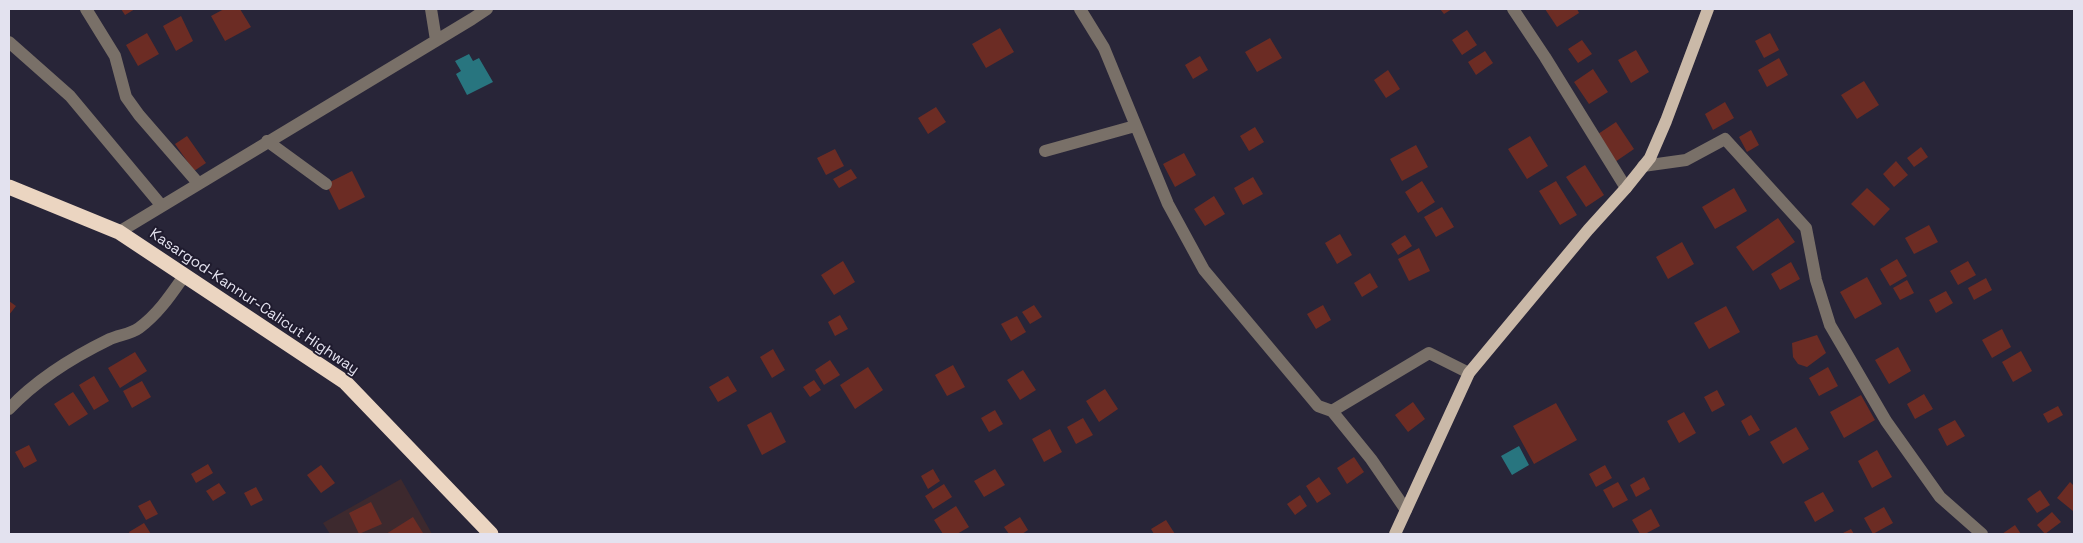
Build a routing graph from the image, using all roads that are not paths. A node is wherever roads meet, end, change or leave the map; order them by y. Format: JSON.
{"nodes":[{"id":1,"x":86,"y":9,"type":"edge"},
{"id":2,"x":430,"y":9,"type":"edge"},
{"id":3,"x":486,"y":9,"type":"edge"},
{"id":4,"x":1080,"y":9,"type":"edge"},
{"id":5,"x":1513,"y":9,"type":"edge"},
{"id":6,"x":1708,"y":9,"type":"edge"},
{"id":7,"x":436,"y":40,"type":"junction"},
{"id":8,"x":9,"y":42,"type":"edge"},
{"id":9,"x":1135,"y":126,"type":"junction"},
{"id":10,"x":267,"y":141,"type":"junction"},
{"id":11,"x":1045,"y":151,"type":"dead end"},
{"id":12,"x":1643,"y":166,"type":"junction"},
{"id":13,"x":198,"y":183,"type":"junction"},
{"id":14,"x":326,"y":184,"type":"dead end"},
{"id":15,"x":9,"y":187,"type":"edge"},
{"id":16,"x":1626,"y":188,"type":"junction"},
{"id":17,"x":161,"y":205,"type":"junction"},
{"id":18,"x":119,"y":232,"type":"junction"},
{"id":19,"x":184,"y":276,"type":"junction"},
{"id":20,"x":1468,"y":373,"type":"junction"},
{"id":21,"x":9,"y":409,"type":"edge"},
{"id":22,"x":1332,"y":411,"type":"junction"},
{"id":23,"x":1406,"y":510,"type":"junction"},
{"id":24,"x":1400,"y":532,"type":"edge"},
{"id":25,"x":491,"y":534,"type":"edge"},
{"id":26,"x":1982,"y":534,"type":"edge"}],
"edges":[{"from":1,"to":13,"type":"street"},
{"from":2,"to":7,"type":"street"},
{"from":3,"to":7,"type":"street"},
{"from":4,"to":9,"type":"street"},
{"from":5,"to":16,"type":"street"},
{"from":6,"to":12,"type":"main road"},
{"from":7,"to":10,"type":"street"},
{"from":8,"to":17,"type":"street"},
{"from":9,"to":11,"type":"street"},
{"from":9,"to":22,"type":"street"},
{"from":10,"to":13,"type":"street"},
{"from":10,"to":14,"type":"street"},
{"from":12,"to":16,"type":"main road"},
{"from":12,"to":26,"type":"street"},
{"from":13,"to":17,"type":"street"},
{"from":15,"to":18,"type":"highway","name":"Kasargod-Kannur-Calicut Highway"},
{"from":16,"to":20,"type":"main road"},
{"from":17,"to":18,"type":"street"},
{"from":18,"to":19,"type":"highway","name":"Kasargod-Kannur-Calicut Highway"},
{"from":19,"to":21,"type":"street"},
{"from":19,"to":25,"type":"highway","name":"Kasargod-Kannur-Calicut Highway"},
{"from":20,"to":22,"type":"street"},
{"from":20,"to":23,"type":"main road"},
{"from":22,"to":23,"type":"street"},
{"from":23,"to":24,"type":"main road"}]}
